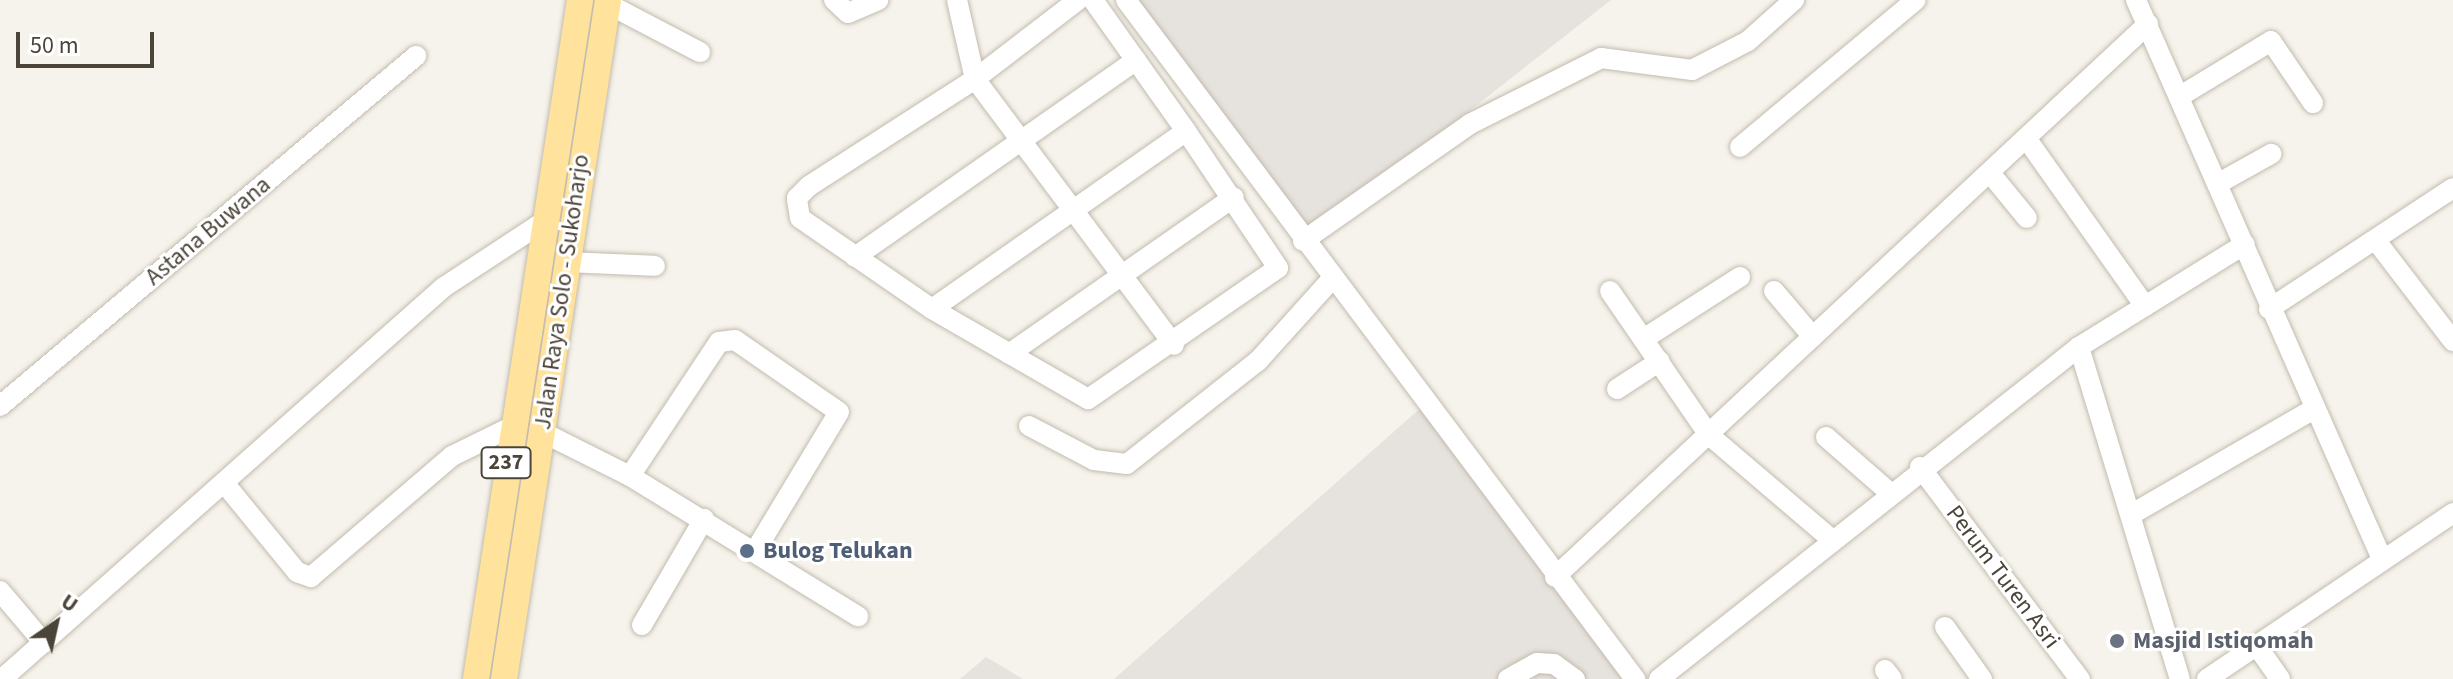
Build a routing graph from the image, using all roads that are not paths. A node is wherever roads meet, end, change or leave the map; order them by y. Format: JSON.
{"nodes":[{"id":1,"x":580,"y":0,"type":"edge"},
{"id":2,"x":834,"y":0,"type":"edge"},
{"id":3,"x":878,"y":0,"type":"edge"},
{"id":4,"x":957,"y":0,"type":"edge"},
{"id":5,"x":1078,"y":0,"type":"edge"},
{"id":6,"x":1093,"y":0,"type":"edge"},
{"id":7,"x":1126,"y":0,"type":"edge"},
{"id":8,"x":1794,"y":0,"type":"edge"},
{"id":9,"x":1916,"y":0,"type":"edge"},
{"id":10,"x":2136,"y":0,"type":"edge"},
{"id":11,"x":608,"y":2,"type":"edge"},
{"id":12,"x":2148,"y":24,"type":"junction"},
{"id":13,"x":700,"y":52,"type":"dead end"},
{"id":14,"x":416,"y":56,"type":"dead end"},
{"id":15,"x":1136,"y":60,"type":"junction"},
{"id":16,"x":975,"y":79,"type":"junction"},
{"id":17,"x":2182,"y":95,"type":"junction"},
{"id":18,"x":2313,"y":103,"type":"dead end"},
{"id":19,"x":1186,"y":131,"type":"junction"},
{"id":20,"x":2026,"y":138,"type":"junction"},
{"id":21,"x":1023,"y":142,"type":"junction"},
{"id":22,"x":1740,"y":147,"type":"dead end"},
{"id":23,"x":2271,"y":154,"type":"dead end"},
{"id":24,"x":1990,"y":173,"type":"junction"},
{"id":25,"x":2219,"y":183,"type":"junction"},
{"id":26,"x":2453,"y":188,"type":"edge"},
{"id":27,"x":1234,"y":197,"type":"junction"},
{"id":28,"x":1074,"y":209,"type":"junction"},
{"id":29,"x":2027,"y":218,"type":"dead end"},
{"id":30,"x":1303,"y":241,"type":"junction"},
{"id":31,"x":2377,"y":242,"type":"junction"},
{"id":32,"x":555,"y":244,"type":"junction"},
{"id":33,"x":2245,"y":244,"type":"junction"},
{"id":34,"x":855,"y":257,"type":"junction"},
{"id":35,"x":655,"y":266,"type":"dead end"},
{"id":36,"x":1124,"y":276,"type":"junction"},
{"id":37,"x":1740,"y":277,"type":"dead end"},
{"id":38,"x":1330,"y":281,"type":"junction"},
{"id":39,"x":1610,"y":291,"type":"dead end"},
{"id":40,"x":1774,"y":291,"type":"dead end"},
{"id":41,"x":2145,"y":306,"type":"junction"},
{"id":42,"x":932,"y":309,"type":"junction"},
{"id":43,"x":2269,"y":309,"type":"junction"},
{"id":44,"x":1813,"y":337,"type":"junction"},
{"id":45,"x":1645,"y":338,"type":"junction"},
{"id":46,"x":2453,"y":341,"type":"edge"},
{"id":47,"x":1174,"y":345,"type":"junction"},
{"id":48,"x":2079,"y":347,"type":"junction"},
{"id":49,"x":1009,"y":354,"type":"junction"},
{"id":50,"x":1660,"y":361,"type":"junction"},
{"id":51,"x":1617,"y":389,"type":"dead end"},
{"id":52,"x":0,"y":406,"type":"edge"},
{"id":53,"x":2314,"y":409,"type":"junction"},
{"id":54,"x":1029,"y":426,"type":"dead end"},
{"id":55,"x":511,"y":427,"type":"junction"},
{"id":56,"x":542,"y":432,"type":"junction"},
{"id":57,"x":1709,"y":435,"type":"junction"},
{"id":58,"x":1826,"y":437,"type":"dead end"},
{"id":59,"x":1923,"y":471,"type":"junction"},
{"id":60,"x":630,"y":476,"type":"junction"},
{"id":61,"x":225,"y":484,"type":"junction"},
{"id":62,"x":1889,"y":492,"type":"junction"},
{"id":63,"x":2453,"y":513,"type":"edge"},
{"id":64,"x":2132,"y":514,"type":"junction"},
{"id":65,"x":704,"y":519,"type":"junction"},
{"id":66,"x":1830,"y":538,"type":"junction"},
{"id":67,"x":755,"y":551,"type":"junction"},
{"id":68,"x":2382,"y":559,"type":"junction"},
{"id":69,"x":1555,"y":577,"type":"junction"},
{"id":70,"x":0,"y":591,"type":"edge"},
{"id":71,"x":858,"y":616,"type":"dead end"},
{"id":72,"x":642,"y":625,"type":"dead end"},
{"id":73,"x":1945,"y":627,"type":"dead end"},
{"id":74,"x":44,"y":643,"type":"junction"},
{"id":75,"x":2257,"y":646,"type":"junction"},
{"id":76,"x":2,"y":679,"type":"edge"},
{"id":77,"x":476,"y":679,"type":"edge"},
{"id":78,"x":504,"y":679,"type":"edge"},
{"id":79,"x":1508,"y":679,"type":"edge"},
{"id":80,"x":1575,"y":679,"type":"edge"},
{"id":81,"x":1635,"y":679,"type":"edge"},
{"id":82,"x":1659,"y":679,"type":"edge"},
{"id":83,"x":1982,"y":679,"type":"edge"},
{"id":84,"x":2080,"y":679,"type":"edge"},
{"id":85,"x":2180,"y":679,"type":"edge"},
{"id":86,"x":2207,"y":679,"type":"edge"},
{"id":87,"x":2280,"y":679,"type":"edge"}],
"edges":[{"from":1,"to":32,"type":"main road","name":"Jalan Raya Solo - Sukoharjo","number":"237"},
{"from":2,"to":3,"type":"street"},
{"from":4,"to":16,"type":"street"},
{"from":5,"to":16,"type":"street"},
{"from":6,"to":15,"type":"street"},
{"from":7,"to":30,"type":"street"},
{"from":8,"to":30,"type":"street"},
{"from":9,"to":22,"type":"street"},
{"from":10,"to":12,"type":"street"},
{"from":11,"to":13,"type":"street"},
{"from":11,"to":32,"type":"main road","name":"Jalan Raya Solo - Sukoharjo","number":"237"},
{"from":12,"to":17,"type":"street"},
{"from":12,"to":20,"type":"street"},
{"from":14,"to":52,"type":"street","name":"Astana Buwana"},
{"from":15,"to":19,"type":"street"},
{"from":15,"to":21,"type":"street"},
{"from":16,"to":21,"type":"street"},
{"from":16,"to":34,"type":"street"},
{"from":17,"to":18,"type":"street"},
{"from":17,"to":25,"type":"street"},
{"from":19,"to":27,"type":"street"},
{"from":19,"to":28,"type":"street"},
{"from":20,"to":24,"type":"street"},
{"from":20,"to":41,"type":"street"},
{"from":21,"to":28,"type":"street"},
{"from":21,"to":34,"type":"street"},
{"from":23,"to":25,"type":"street"},
{"from":24,"to":29,"type":"street"},
{"from":24,"to":44,"type":"street"},
{"from":25,"to":33,"type":"street"},
{"from":26,"to":31,"type":"street"},
{"from":27,"to":36,"type":"street"},
{"from":27,"to":47,"type":"street"},
{"from":28,"to":36,"type":"street"},
{"from":28,"to":42,"type":"street"},
{"from":30,"to":38,"type":"street"},
{"from":31,"to":43,"type":"street"},
{"from":31,"to":46,"type":"street"},
{"from":32,"to":35,"type":"street"},
{"from":32,"to":55,"type":"main road","name":"Jalan Raya Solo - Sukoharjo","number":"237"},
{"from":32,"to":56,"type":"main road","name":"Jalan Raya Solo - Sukoharjo","number":"237"},
{"from":32,"to":61,"type":"street"},
{"from":33,"to":41,"type":"street"},
{"from":33,"to":43,"type":"street"},
{"from":34,"to":42,"type":"street"},
{"from":36,"to":47,"type":"street"},
{"from":36,"to":49,"type":"street"},
{"from":37,"to":45,"type":"street"},
{"from":38,"to":54,"type":"street"},
{"from":38,"to":69,"type":"street"},
{"from":39,"to":45,"type":"street"},
{"from":40,"to":44,"type":"street"},
{"from":41,"to":48,"type":"street"},
{"from":42,"to":49,"type":"street"},
{"from":43,"to":53,"type":"street"},
{"from":44,"to":57,"type":"street"},
{"from":45,"to":50,"type":"street"},
{"from":47,"to":49,"type":"street"},
{"from":48,"to":59,"type":"street"},
{"from":48,"to":64,"type":"street"},
{"from":50,"to":51,"type":"street"},
{"from":50,"to":57,"type":"street"},
{"from":53,"to":64,"type":"street"},
{"from":53,"to":68,"type":"street"},
{"from":55,"to":56,"type":"main road"},
{"from":55,"to":61,"type":"street"},
{"from":55,"to":77,"type":"main road","name":"Jalan Raya Solo - Sukoharjo","number":"237"},
{"from":56,"to":60,"type":"street"},
{"from":56,"to":78,"type":"main road","name":"Jalan Raya Solo - Sukoharjo","number":"237"},
{"from":57,"to":66,"type":"street"},
{"from":57,"to":69,"type":"street"},
{"from":58,"to":62,"type":"street"},
{"from":59,"to":62,"type":"street"},
{"from":59,"to":84,"type":"street","name":"Perum Turen Asri"},
{"from":60,"to":65,"type":"street"},
{"from":60,"to":67,"type":"street"},
{"from":61,"to":74,"type":"street"},
{"from":62,"to":66,"type":"street"},
{"from":63,"to":68,"type":"street"},
{"from":64,"to":85,"type":"street"},
{"from":65,"to":67,"type":"street"},
{"from":65,"to":72,"type":"street"},
{"from":66,"to":82,"type":"street"},
{"from":67,"to":71,"type":"street"},
{"from":68,"to":75,"type":"street"},
{"from":69,"to":81,"type":"street"},
{"from":70,"to":74,"type":"street"},
{"from":73,"to":83,"type":"street"},
{"from":74,"to":76,"type":"street"},
{"from":75,"to":86,"type":"street"},
{"from":75,"to":87,"type":"street"},
{"from":79,"to":80,"type":"street"}]}
